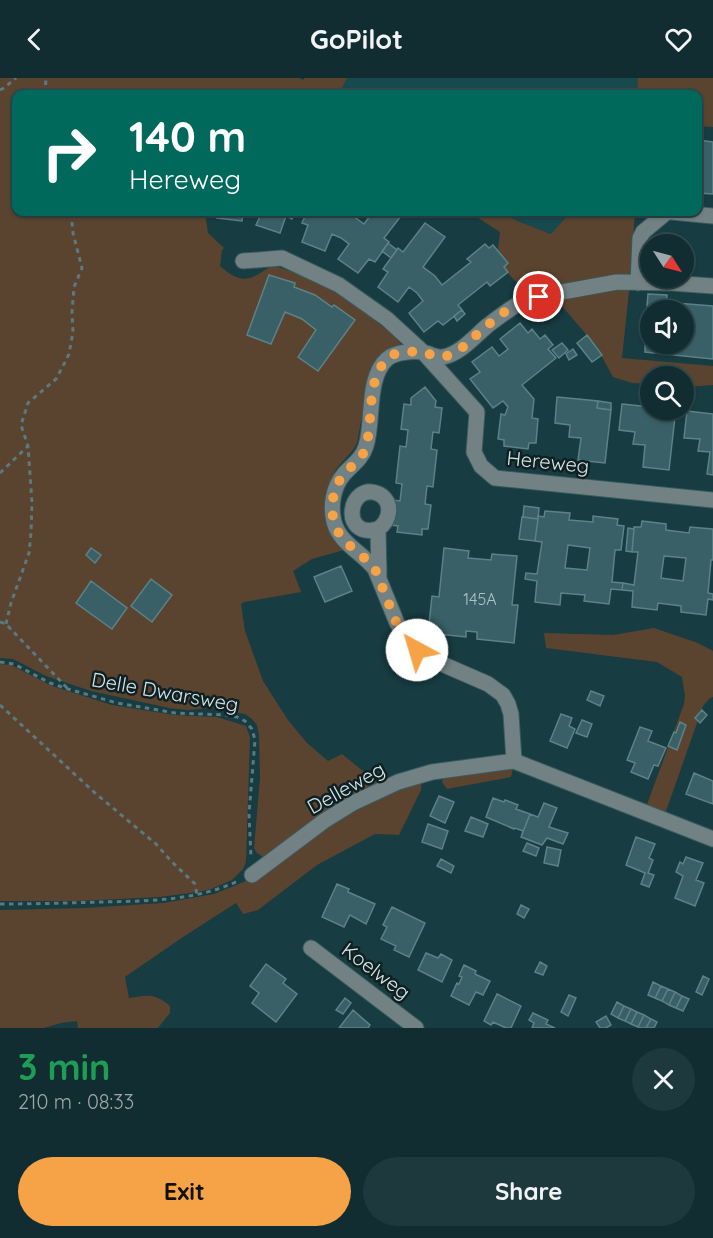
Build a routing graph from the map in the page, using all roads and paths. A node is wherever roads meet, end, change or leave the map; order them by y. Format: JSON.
{"nodes":[{"id":1,"x":16,"y":78,"type":"edge"},
{"id":2,"x":0,"y":90,"type":"edge"},
{"id":3,"x":71,"y":216,"type":"edge"},
{"id":4,"x":664,"y":216,"type":"edge"},
{"id":5,"x":243,"y":261,"type":"dead end"},
{"id":6,"x":638,"y":283,"type":"junction"},
{"id":7,"x":713,"y":286,"type":"edge"},
{"id":8,"x":423,"y":352,"type":"junction"},
{"id":9,"x":28,"y":446,"type":"junction"},
{"id":10,"x":0,"y":473,"type":"edge"},
{"id":11,"x":713,"y":500,"type":"edge"},
{"id":12,"x":378,"y":529,"type":"dead end"},
{"id":13,"x":379,"y":575,"type":"junction"},
{"id":14,"x":0,"y":622,"type":"edge"},
{"id":15,"x":6,"y":624,"type":"junction"},
{"id":16,"x":0,"y":662,"type":"edge"},
{"id":17,"x":68,"y":689,"type":"junction"},
{"id":18,"x":0,"y":705,"type":"edge"},
{"id":19,"x":514,"y":761,"type":"junction"},
{"id":20,"x":713,"y":838,"type":"edge"},
{"id":21,"x":252,"y":875,"type":"junction"},
{"id":22,"x":197,"y":895,"type":"junction"},
{"id":23,"x":0,"y":904,"type":"edge"},
{"id":24,"x":311,"y":948,"type":"dead end"},
{"id":25,"x":416,"y":1028,"type":"edge"}],
"edges":[{"from":1,"to":2,"type":"path"},
{"from":3,"to":9,"type":"path"},
{"from":4,"to":6,"type":"street"},
{"from":5,"to":8,"type":"street","name":"Hereweg"},
{"from":6,"to":7,"type":"street"},
{"from":6,"to":8,"type":"street"},
{"from":8,"to":11,"type":"street","name":"Hereweg"},
{"from":8,"to":13,"type":"street"},
{"from":9,"to":10,"type":"path"},
{"from":9,"to":15,"type":"path"},
{"from":12,"to":13,"type":"street"},
{"from":13,"to":19,"type":"street"},
{"from":14,"to":15,"type":"path"},
{"from":15,"to":17,"type":"path"},
{"from":16,"to":17,"type":"path","name":"Delle Dwarsweg"},
{"from":17,"to":21,"type":"path","name":"Delle Dwarsweg"},
{"from":18,"to":22,"type":"path"},
{"from":19,"to":20,"type":"street","name":"Delleweg"},
{"from":19,"to":21,"type":"street","name":"Delleweg"},
{"from":21,"to":22,"type":"path"},
{"from":22,"to":23,"type":"path"},
{"from":24,"to":25,"type":"street","name":"Koelweg"}]}
